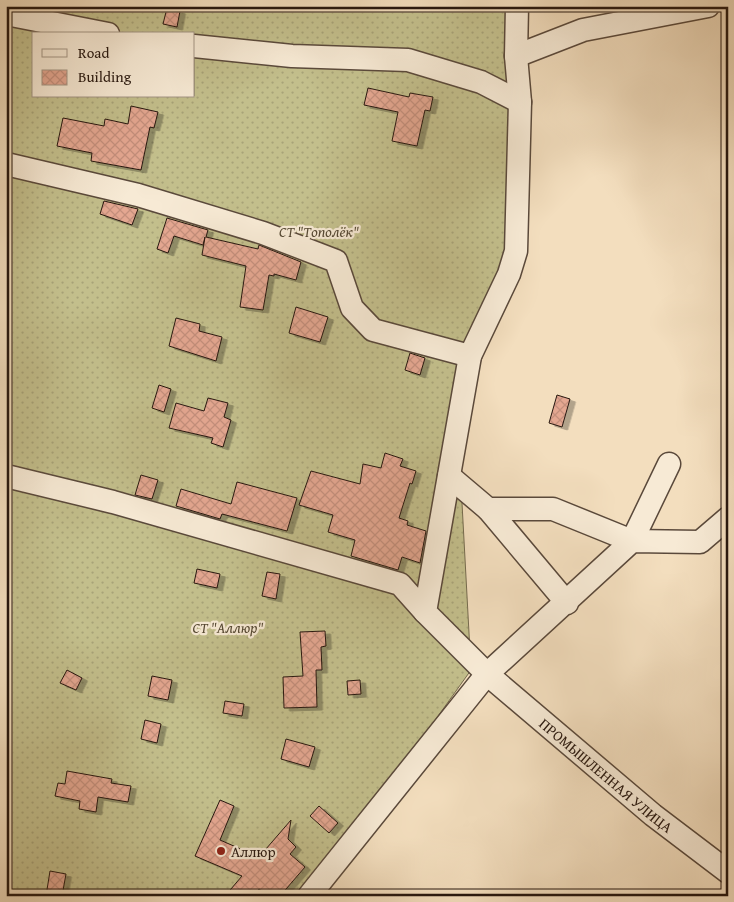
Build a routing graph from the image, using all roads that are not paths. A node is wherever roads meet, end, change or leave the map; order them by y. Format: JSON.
{"nodes":[{"id":1,"x":517,"y":6,"type":"edge"},
{"id":2,"x":708,"y":6,"type":"edge"},
{"id":3,"x":6,"y":14,"type":"edge"},
{"id":4,"x":98,"y":32,"type":"edge"},
{"id":5,"x":195,"y":46,"type":"edge"},
{"id":6,"x":516,"y":56,"type":"junction"},
{"id":7,"x":520,"y":102,"type":"junction"},
{"id":8,"x":6,"y":164,"type":"edge"},
{"id":9,"x":470,"y":356,"type":"junction"},
{"id":10,"x":669,"y":464,"type":"dead end"},
{"id":11,"x":6,"y":476,"type":"edge"},
{"id":12,"x":449,"y":476,"type":"junction"},
{"id":13,"x":488,"y":509,"type":"junction"},
{"id":14,"x":728,"y":518,"type":"edge"},
{"id":15,"x":632,"y":541,"type":"junction"},
{"id":16,"x":566,"y":603,"type":"junction"},
{"id":17,"x":425,"y":612,"type":"junction"},
{"id":18,"x":486,"y":674,"type":"junction"},
{"id":19,"x":728,"y":872,"type":"edge"},
{"id":20,"x":309,"y":896,"type":"edge"}],
"edges":[{"from":1,"to":6,"type":"street"},
{"from":2,"to":6,"type":"street"},
{"from":3,"to":4,"type":"street"},
{"from":5,"to":7,"type":"street"},
{"from":6,"to":7,"type":"street"},
{"from":7,"to":9,"type":"street"},
{"from":8,"to":9,"type":"street"},
{"from":9,"to":12,"type":"street"},
{"from":10,"to":15,"type":"street"},
{"from":11,"to":17,"type":"street","name":"ПРОМЫШЛЕННАЯ УЛИЦА"},
{"from":12,"to":13,"type":"street"},
{"from":12,"to":17,"type":"street"},
{"from":13,"to":15,"type":"street"},
{"from":13,"to":16,"type":"street"},
{"from":14,"to":15,"type":"street"},
{"from":15,"to":16,"type":"street"},
{"from":16,"to":18,"type":"street"},
{"from":17,"to":18,"type":"street","name":"ПРОМЫШЛЕННАЯ УЛИЦА"},
{"from":18,"to":19,"type":"street","name":"ПРОМЫШЛЕННАЯ УЛИЦА"},
{"from":18,"to":20,"type":"street"}]}
